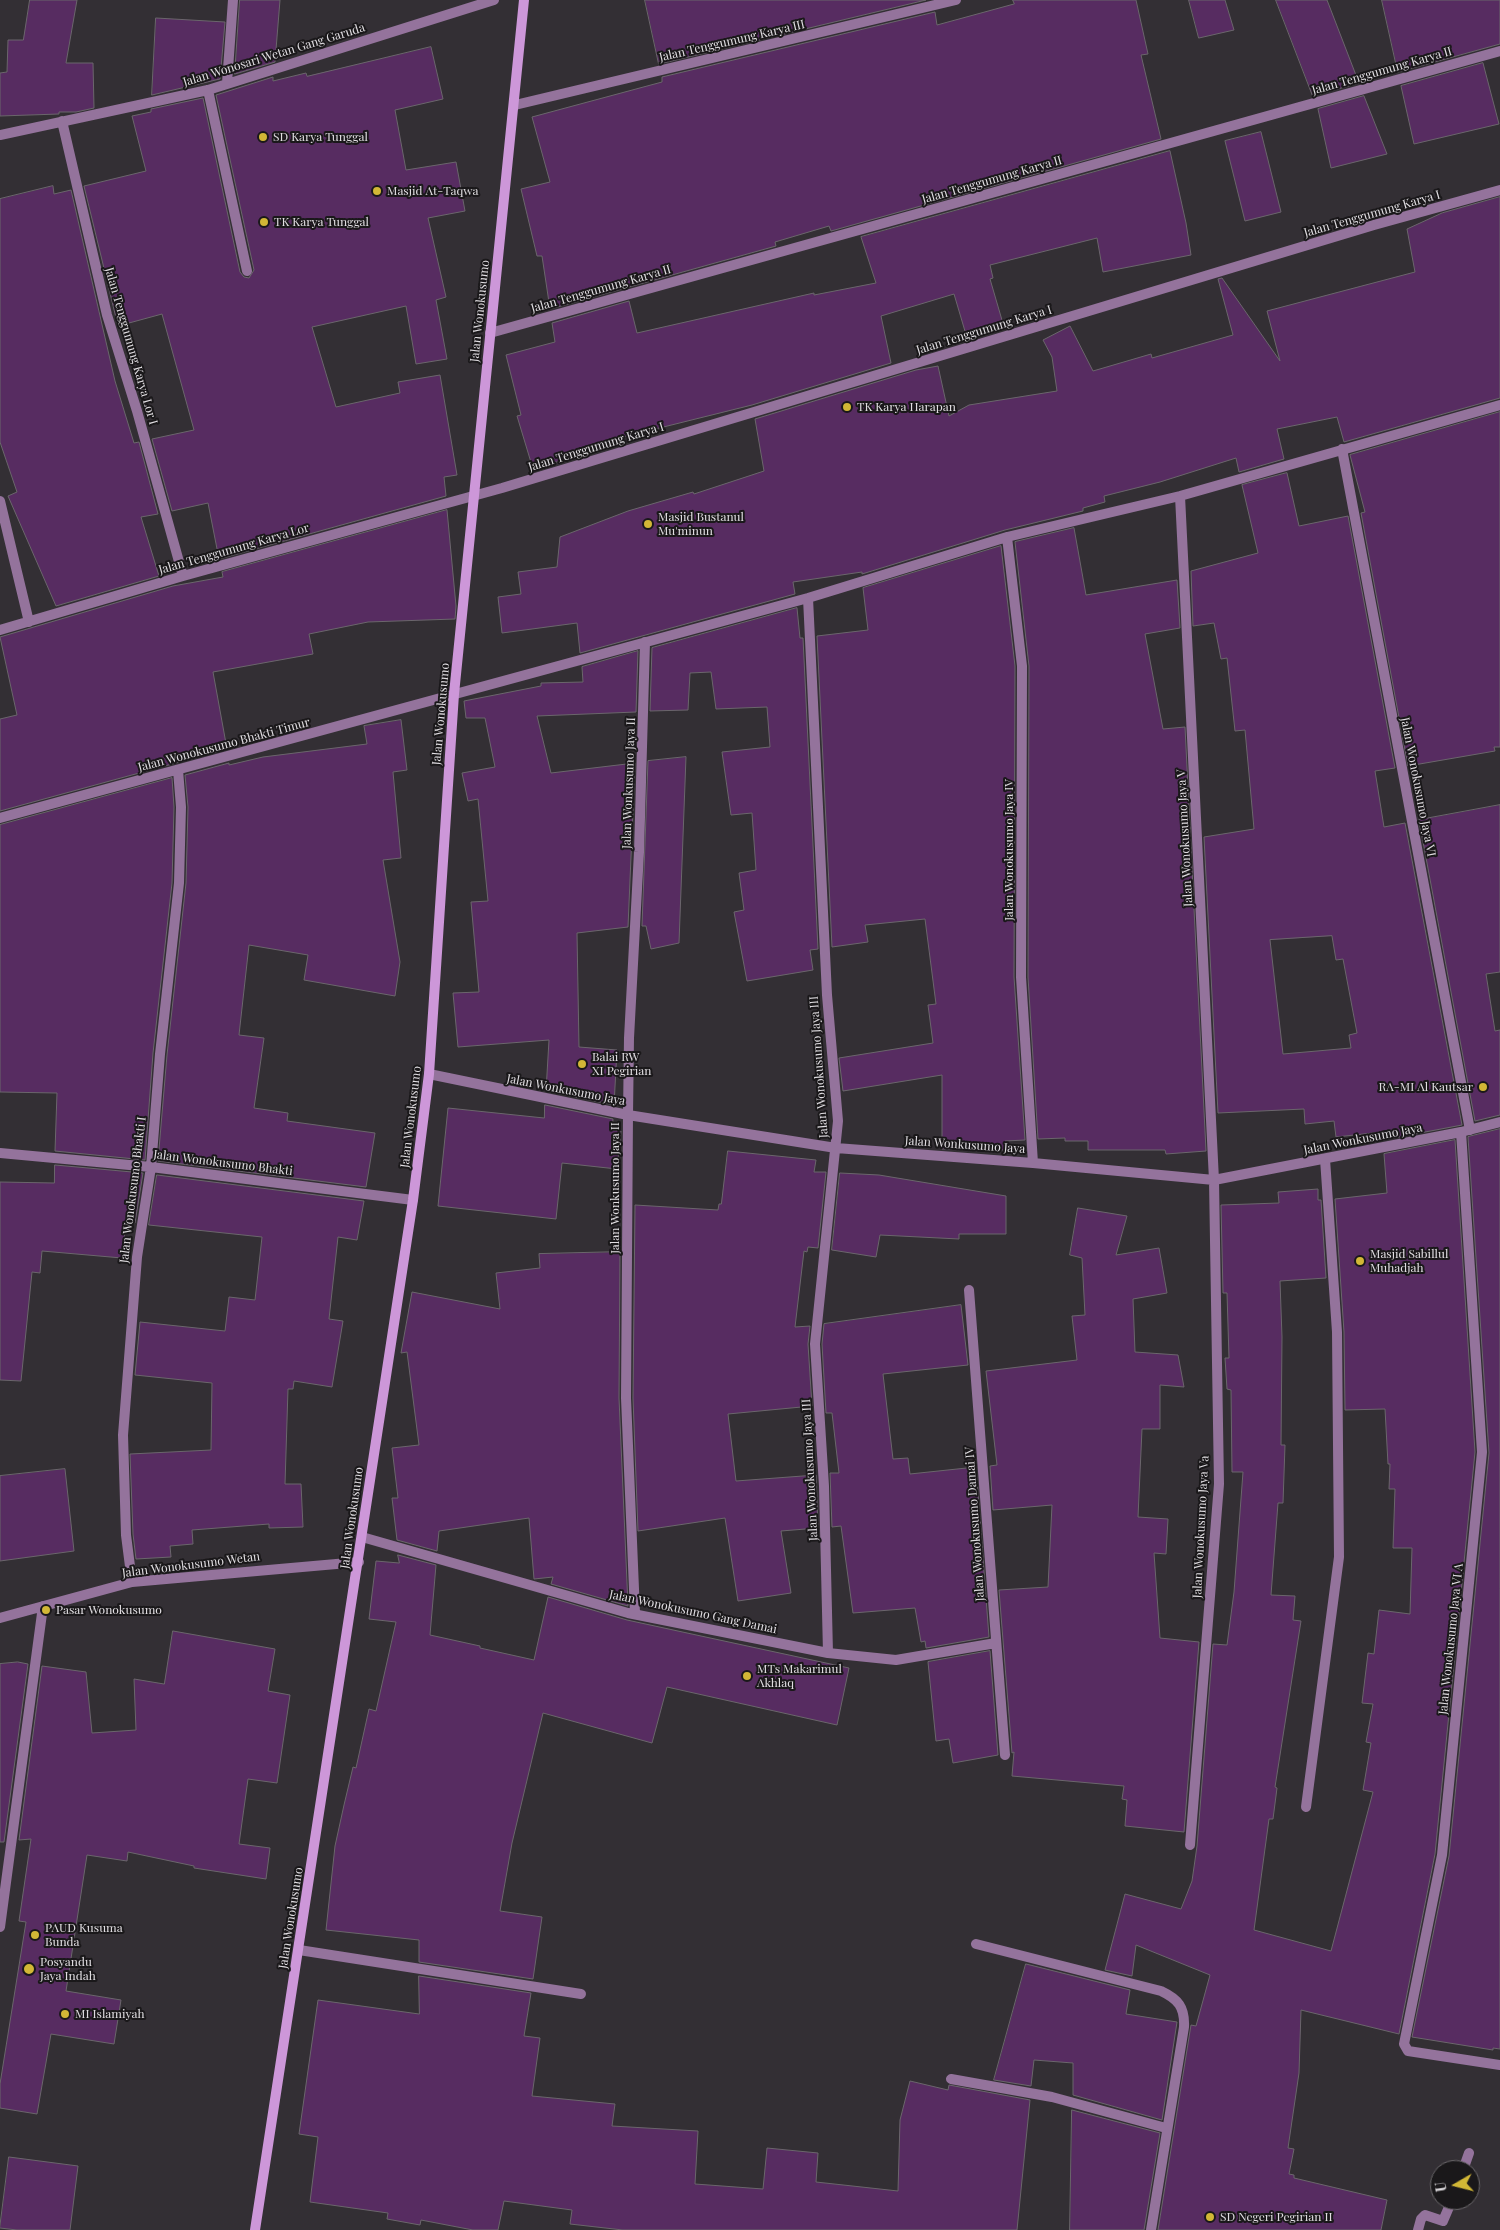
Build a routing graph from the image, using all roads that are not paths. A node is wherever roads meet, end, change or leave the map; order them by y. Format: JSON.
{"nodes":[{"id":1,"x":232,"y":0,"type":"edge"},
{"id":2,"x":494,"y":0,"type":"edge"},
{"id":3,"x":524,"y":0,"type":"edge"},
{"id":4,"x":956,"y":0,"type":"edge"},
{"id":5,"x":1500,"y":51,"type":"edge"},
{"id":6,"x":227,"y":84,"type":"junction"},
{"id":7,"x":208,"y":90,"type":"junction"},
{"id":8,"x":514,"y":105,"type":"junction"},
{"id":9,"x":62,"y":121,"type":"junction"},
{"id":10,"x":0,"y":135,"type":"edge"},
{"id":11,"x":1500,"y":190,"type":"edge"},
{"id":12,"x":247,"y":271,"type":"dead end"},
{"id":13,"x":490,"y":333,"type":"junction"},
{"id":14,"x":1500,"y":404,"type":"edge"},
{"id":15,"x":1342,"y":449,"type":"junction"},
{"id":16,"x":475,"y":496,"type":"junction"},
{"id":17,"x":1180,"y":496,"type":"junction"},
{"id":18,"x":0,"y":501,"type":"edge"},
{"id":19,"x":1007,"y":537,"type":"junction"},
{"id":20,"x":183,"y":576,"type":"junction"},
{"id":21,"x":808,"y":598,"type":"junction"},
{"id":22,"x":28,"y":622,"type":"junction"},
{"id":23,"x":0,"y":630,"type":"edge"},
{"id":24,"x":646,"y":642,"type":"junction"},
{"id":25,"x":454,"y":694,"type":"junction"},
{"id":26,"x":178,"y":770,"type":"junction"},
{"id":27,"x":0,"y":818,"type":"edge"},
{"id":28,"x":429,"y":1074,"type":"junction"},
{"id":29,"x":628,"y":1115,"type":"junction"},
{"id":30,"x":1500,"y":1122,"type":"edge"},
{"id":31,"x":1465,"y":1131,"type":"junction"},
{"id":32,"x":836,"y":1148,"type":"junction"},
{"id":33,"x":0,"y":1153,"type":"edge"},
{"id":34,"x":1325,"y":1159,"type":"junction"},
{"id":35,"x":1033,"y":1162,"type":"junction"},
{"id":36,"x":151,"y":1167,"type":"junction"},
{"id":37,"x":1214,"y":1180,"type":"junction"},
{"id":38,"x":413,"y":1200,"type":"junction"},
{"id":39,"x":969,"y":1290,"type":"dead end"},
{"id":40,"x":362,"y":1537,"type":"junction"},
{"id":41,"x":359,"y":1562,"type":"junction"},
{"id":42,"x":132,"y":1582,"type":"junction"},
{"id":43,"x":43,"y":1606,"type":"junction"},
{"id":44,"x":635,"y":1613,"type":"junction"},
{"id":45,"x":0,"y":1618,"type":"edge"},
{"id":46,"x":996,"y":1643,"type":"junction"},
{"id":47,"x":828,"y":1653,"type":"junction"},
{"id":48,"x":1005,"y":1755,"type":"dead end"},
{"id":49,"x":1306,"y":1806,"type":"dead end"},
{"id":50,"x":1190,"y":1845,"type":"dead end"},
{"id":51,"x":0,"y":1927,"type":"edge"},
{"id":52,"x":976,"y":1944,"type":"dead end"},
{"id":53,"x":299,"y":1950,"type":"junction"},
{"id":54,"x":581,"y":1994,"type":"dead end"},
{"id":55,"x":1500,"y":2065,"type":"edge"},
{"id":56,"x":951,"y":2079,"type":"dead end"},
{"id":57,"x":1166,"y":2128,"type":"junction"},
{"id":58,"x":1470,"y":2153,"type":"dead end"},
{"id":59,"x":1467,"y":2160,"type":"edge"},
{"id":60,"x":1448,"y":2210,"type":"edge"},
{"id":61,"x":255,"y":2230,"type":"edge"},
{"id":62,"x":1151,"y":2230,"type":"edge"},
{"id":63,"x":1418,"y":2230,"type":"edge"}],
"edges":[{"from":1,"to":6,"type":"street"},
{"from":2,"to":6,"type":"street","name":"Jalan Wonosari Wetan Gang Garuda"},
{"from":3,"to":8,"type":"main road","name":"Jalan Wonokusumo"},
{"from":4,"to":8,"type":"street","name":"Jalan Tenggumung Karya III"},
{"from":5,"to":13,"type":"street","name":"Jalan Tenggumung Karya II"},
{"from":6,"to":7,"type":"street","name":"Jalan Wonosari Wetan Gang Garuda"},
{"from":7,"to":9,"type":"street","name":"Jalan Wonosari Wetan Gang Garuda"},
{"from":7,"to":12,"type":"street"},
{"from":8,"to":13,"type":"main road","name":"Jalan Wonokusumo"},
{"from":9,"to":10,"type":"street","name":"Jalan Wonosari Wetan Gang Garuda"},
{"from":9,"to":20,"type":"street","name":"Jalan Tenggumung Karya Lor I"},
{"from":11,"to":16,"type":"street","name":"Jalan Tenggumung Karya I"},
{"from":13,"to":16,"type":"main road","name":"Jalan Wonokusumo"},
{"from":14,"to":15,"type":"street","name":"Jalan Wonokusumo Bhakti Timur"},
{"from":15,"to":17,"type":"street","name":"Jalan Wonokusumo Bhakti Timur"},
{"from":15,"to":31,"type":"street","name":"Jalan Wonokusumo Jaya VI"},
{"from":16,"to":20,"type":"street","name":"Jalan Tenggumung Karya Lor"},
{"from":16,"to":25,"type":"main road","name":"Jalan Wonokusumo"},
{"from":17,"to":19,"type":"street","name":"Jalan Wonokusumo Bhakti Timur"},
{"from":17,"to":37,"type":"street","name":"Jalan Wonokusumo Jaya V"},
{"from":18,"to":22,"type":"street"},
{"from":19,"to":21,"type":"street","name":"Jalan Wonokusumo Bhakti Timur"},
{"from":19,"to":35,"type":"street","name":"Jalan Wonokusumo Jaya IV"},
{"from":20,"to":22,"type":"street","name":"Jalan Tenggumung Karya Lor"},
{"from":21,"to":24,"type":"street","name":"Jalan Wonokusumo Bhakti Timur"},
{"from":21,"to":32,"type":"street","name":"Jalan Wonokusumo Jaya III"},
{"from":22,"to":23,"type":"street","name":"Jalan Tenggumung Karya Lor"},
{"from":24,"to":25,"type":"street","name":"Jalan Wonokusumo Bhakti Timur"},
{"from":24,"to":29,"type":"street","name":"Jalan Wonkusumo Jaya II"},
{"from":25,"to":26,"type":"street","name":"Jalan Wonokusumo Bhakti Timur"},
{"from":25,"to":28,"type":"main road","name":"Jalan Wonokusumo"},
{"from":26,"to":27,"type":"street","name":"Jalan Wonokusumo Bhakti Timur"},
{"from":26,"to":36,"type":"street","name":"Jalan Wonokusumo Bhakti I"},
{"from":28,"to":29,"type":"street","name":"Jalan Wonkusumo Jaya"},
{"from":28,"to":38,"type":"main road","name":"Jalan Wonokusumo"},
{"from":29,"to":32,"type":"street","name":"Jalan Wonkusumo Jaya"},
{"from":29,"to":44,"type":"street","name":"Jalan Wonkusumo Jaya II"},
{"from":30,"to":31,"type":"street","name":"Jalan Wonkusumo Jaya"},
{"from":31,"to":34,"type":"street","name":"Jalan Wonkusumo Jaya"},
{"from":31,"to":55,"type":"street","name":"Jalan Wonokusumo Jaya VI A"},
{"from":32,"to":35,"type":"street","name":"Jalan Wonkusumo Jaya"},
{"from":32,"to":47,"type":"street","name":"Jalan Wonokusumo Jaya III"},
{"from":33,"to":36,"type":"street","name":"Jalan Wonokusumo Bhakti"},
{"from":34,"to":37,"type":"street","name":"Jalan Wonkusumo Jaya"},
{"from":34,"to":49,"type":"street"},
{"from":35,"to":37,"type":"street","name":"Jalan Wonkusumo Jaya"},
{"from":36,"to":38,"type":"street","name":"Jalan Wonokusumo Bhakti"},
{"from":36,"to":42,"type":"street","name":"Jalan Wonokusumo Bhakti I"},
{"from":37,"to":50,"type":"street","name":"Jalan Wonokusumo Jaya Va"},
{"from":38,"to":40,"type":"main road","name":"Jalan Wonokusumo"},
{"from":39,"to":46,"type":"street","name":"Jalan Wonokusumo Damai IV"},
{"from":40,"to":41,"type":"main road","name":"Jalan Wonokusumo"},
{"from":40,"to":44,"type":"street","name":"Jalan Wonokusumo Gang Damai"},
{"from":41,"to":42,"type":"street","name":"Jalan Wonokusumo Wetan"},
{"from":41,"to":53,"type":"main road","name":"Jalan Wonokusumo"},
{"from":42,"to":43,"type":"street","name":"Jalan Wonokusumo Wetan"},
{"from":43,"to":45,"type":"street","name":"Jalan Wonokusumo Wetan"},
{"from":43,"to":51,"type":"street"},
{"from":44,"to":47,"type":"street","name":"Jalan Wonokusumo Gang Damai"},
{"from":46,"to":47,"type":"street","name":"Jalan Wonokusumo Gang Damai"},
{"from":46,"to":48,"type":"street","name":"Jalan Wonokusumo Damai IV"},
{"from":52,"to":57,"type":"street"},
{"from":53,"to":54,"type":"street"},
{"from":53,"to":61,"type":"main road","name":"Jalan Wonokusumo"},
{"from":56,"to":57,"type":"street"},
{"from":57,"to":62,"type":"street"},
{"from":58,"to":59,"type":"street"},
{"from":60,"to":63,"type":"street"}]}
